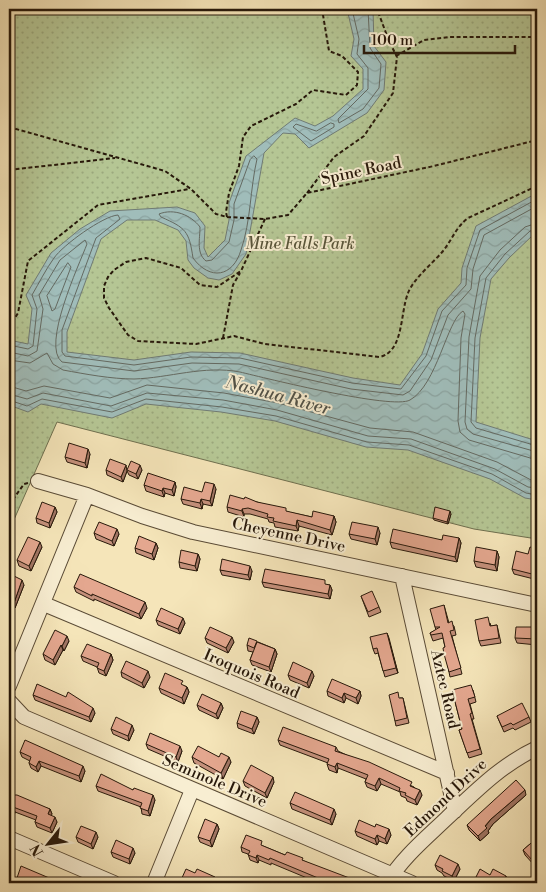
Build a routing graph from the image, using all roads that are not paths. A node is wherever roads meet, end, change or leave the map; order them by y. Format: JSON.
{"nodes":[{"id":1,"x":38,"y":481,"type":"road end"},
{"id":2,"x":88,"y":495,"type":"junction"},
{"id":3,"x":402,"y":576,"type":"junction"},
{"id":4,"x":44,"y":604,"type":"junction"},
{"id":5,"x":537,"y":604,"type":"edge"},
{"id":6,"x":9,"y":686,"type":"edge"},
{"id":7,"x":9,"y":702,"type":"edge"},
{"id":8,"x":537,"y":748,"type":"edge"},
{"id":9,"x":447,"y":773,"type":"junction"},
{"id":10,"x":192,"y":790,"type":"junction"},
{"id":11,"x":455,"y":810,"type":"junction"},
{"id":12,"x":9,"y":838,"type":"edge"},
{"id":13,"x":389,"y":879,"type":"edge"},
{"id":14,"x":114,"y":883,"type":"edge"},
{"id":15,"x":154,"y":883,"type":"edge"},
{"id":16,"x":412,"y":883,"type":"edge"}],
"edges":[{"from":1,"to":2,"type":"street","name":"Cheyenne Drive"},
{"from":2,"to":3,"type":"street","name":"Cheyenne Drive"},
{"from":2,"to":4,"type":"street"},
{"from":3,"to":5,"type":"street","name":"Cheyenne Drive"},
{"from":3,"to":9,"type":"street","name":"Aztec Road"},
{"from":4,"to":6,"type":"street"},
{"from":4,"to":9,"type":"street","name":"Iroquois Road"},
{"from":7,"to":10,"type":"street","name":"Seminole Drive"},
{"from":8,"to":11,"type":"street","name":"Edmond Drive"},
{"from":9,"to":11,"type":"street","name":"Aztec Road"},
{"from":10,"to":13,"type":"street","name":"Seminole Drive"},
{"from":10,"to":15,"type":"street"},
{"from":11,"to":13,"type":"street","name":"Edmond Drive"},
{"from":12,"to":14,"type":"street"},
{"from":13,"to":16,"type":"street","name":"Seminole Drive"}]}
